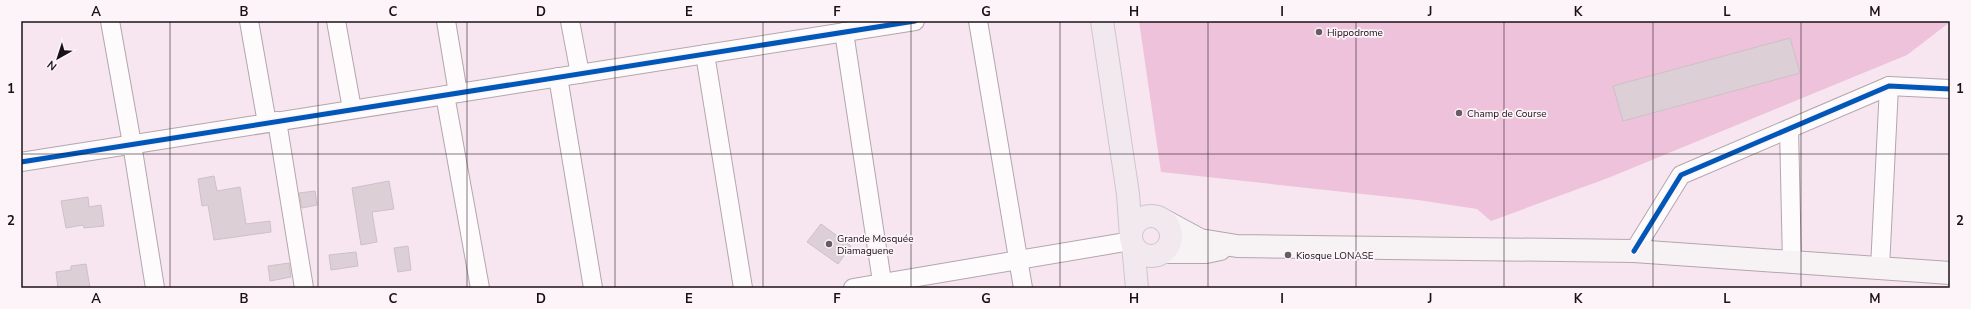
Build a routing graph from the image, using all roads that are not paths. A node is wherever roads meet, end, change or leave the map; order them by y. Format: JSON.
{"nodes":[{"id":1,"x":110,"y":21,"type":"edge"},
{"id":2,"x":249,"y":21,"type":"edge"},
{"id":3,"x":336,"y":21,"type":"edge"},
{"id":4,"x":446,"y":21,"type":"edge"},
{"id":5,"x":570,"y":21,"type":"edge"},
{"id":6,"x":915,"y":21,"type":"edge"},
{"id":7,"x":978,"y":21,"type":"edge"},
{"id":8,"x":1102,"y":21,"type":"edge"},
{"id":9,"x":844,"y":32,"type":"junction"},
{"id":10,"x":704,"y":54,"type":"junction"},
{"id":11,"x":580,"y":74,"type":"junction"},
{"id":12,"x":558,"y":77,"type":"junction"},
{"id":13,"x":1889,"y":86,"type":"junction"},
{"id":14,"x":1950,"y":89,"type":"edge"},
{"id":15,"x":452,"y":94,"type":"junction"},
{"id":16,"x":352,"y":110,"type":"junction"},
{"id":17,"x":272,"y":122,"type":"junction"},
{"id":18,"x":1789,"y":129,"type":"junction"},
{"id":19,"x":132,"y":144,"type":"junction"},
{"id":20,"x":21,"y":162,"type":"edge"},
{"id":21,"x":1124,"y":165,"type":"junction"},
{"id":22,"x":1160,"y":218,"type":"junction"},
{"id":23,"x":1132,"y":241,"type":"junction"},
{"id":24,"x":1237,"y":246,"type":"junction"},
{"id":25,"x":1634,"y":252,"type":"junction"},
{"id":26,"x":1159,"y":254,"type":"junction"},
{"id":27,"x":1018,"y":260,"type":"junction"},
{"id":28,"x":1792,"y":263,"type":"junction"},
{"id":29,"x":1880,"y":268,"type":"junction"},
{"id":30,"x":1950,"y":273,"type":"edge"},
{"id":31,"x":883,"y":285,"type":"edge"},
{"id":32,"x":155,"y":288,"type":"edge"},
{"id":33,"x":304,"y":288,"type":"edge"},
{"id":34,"x":480,"y":288,"type":"edge"},
{"id":35,"x":593,"y":288,"type":"edge"},
{"id":36,"x":743,"y":288,"type":"edge"},
{"id":37,"x":853,"y":288,"type":"edge"},
{"id":38,"x":1023,"y":288,"type":"edge"},
{"id":39,"x":1137,"y":288,"type":"edge"},
{"id":40,"x":1148,"y":288,"type":"edge"}],
"edges":[{"from":1,"to":19,"type":"street"},
{"from":2,"to":17,"type":"street"},
{"from":3,"to":16,"type":"street"},
{"from":4,"to":15,"type":"street"},
{"from":5,"to":11,"type":"street"},
{"from":6,"to":9,"type":"street"},
{"from":7,"to":27,"type":"street"},
{"from":8,"to":21,"type":"main road"},
{"from":9,"to":10,"type":"street"},
{"from":9,"to":31,"type":"street"},
{"from":10,"to":11,"type":"street"},
{"from":10,"to":36,"type":"street"},
{"from":11,"to":12,"type":"street"},
{"from":12,"to":15,"type":"street"},
{"from":12,"to":35,"type":"street"},
{"from":13,"to":14,"type":"street"},
{"from":13,"to":18,"type":"street"},
{"from":13,"to":29,"type":"street"},
{"from":15,"to":16,"type":"street"},
{"from":15,"to":34,"type":"street"},
{"from":16,"to":17,"type":"street"},
{"from":17,"to":19,"type":"street"},
{"from":17,"to":33,"type":"street"},
{"from":18,"to":25,"type":"street"},
{"from":18,"to":28,"type":"street"},
{"from":19,"to":20,"type":"street"},
{"from":19,"to":32,"type":"street"},
{"from":21,"to":22,"type":"main road"},
{"from":21,"to":23,"type":"main road"},
{"from":22,"to":23,"type":"main road"},
{"from":22,"to":24,"type":"main road"},
{"from":22,"to":26,"type":"main road"},
{"from":23,"to":26,"type":"main road"},
{"from":23,"to":27,"type":"street"},
{"from":23,"to":39,"type":"main road"},
{"from":24,"to":25,"type":"main road"},
{"from":24,"to":26,"type":"main road"},
{"from":25,"to":28,"type":"main road"},
{"from":26,"to":40,"type":"main road"},
{"from":27,"to":31,"type":"street"},
{"from":27,"to":38,"type":"street"},
{"from":28,"to":29,"type":"main road"},
{"from":29,"to":30,"type":"main road"},
{"from":31,"to":37,"type":"street"}]}
